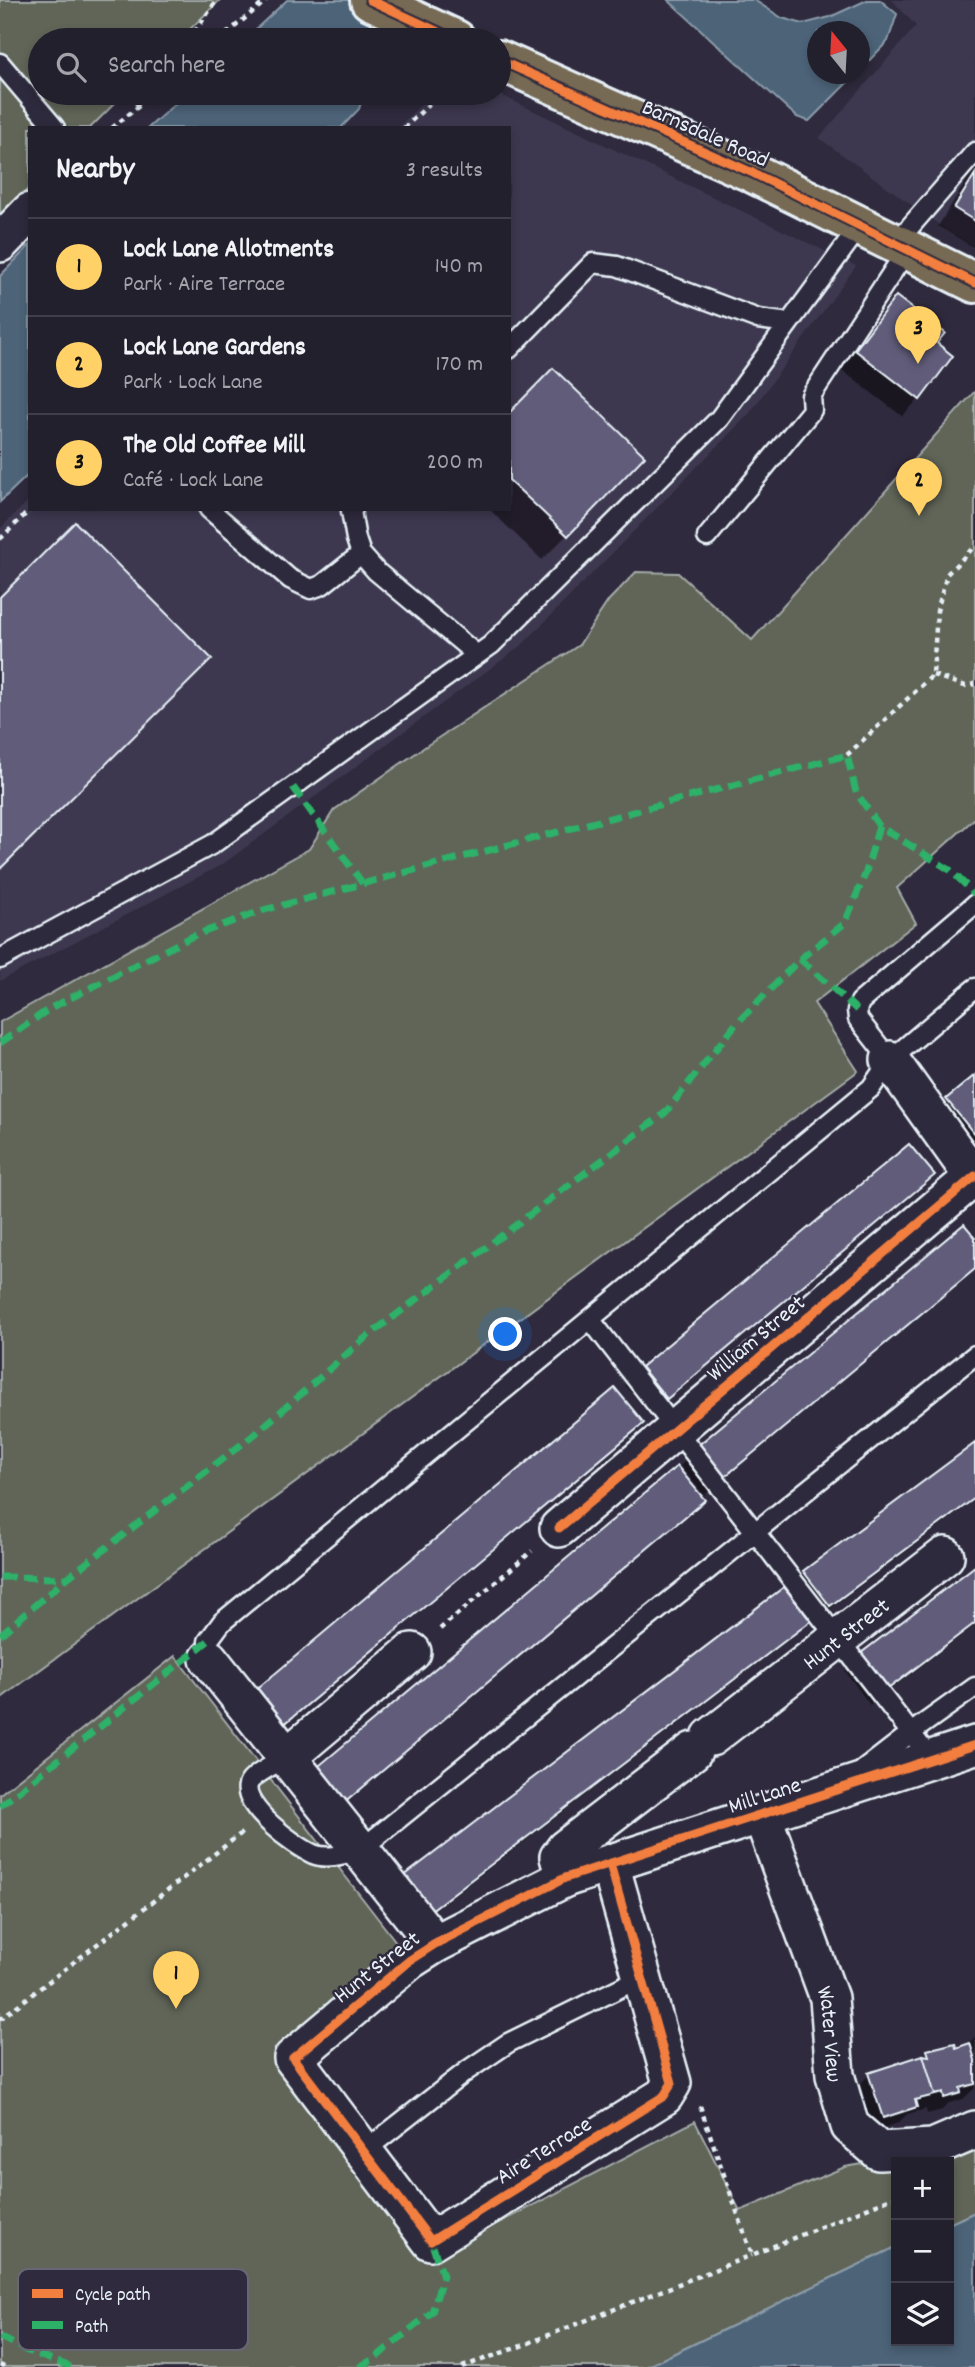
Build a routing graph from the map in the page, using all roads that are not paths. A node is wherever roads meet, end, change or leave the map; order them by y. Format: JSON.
{"nodes":[{"id":1,"x":370,"y":0,"type":"edge"},
{"id":2,"x":430,"y":28,"type":"edge"},
{"id":3,"x":0,"y":63,"type":"edge"},
{"id":4,"x":511,"y":65,"type":"edge"},
{"id":5,"x":28,"y":96,"type":"edge"},
{"id":6,"x":36,"y":105,"type":"edge"},
{"id":7,"x":53,"y":126,"type":"edge"},
{"id":8,"x":975,"y":152,"type":"edge"},
{"id":9,"x":28,"y":214,"type":"edge"},
{"id":10,"x":860,"y":226,"type":"junction"},
{"id":11,"x":0,"y":243,"type":"edge"},
{"id":12,"x":901,"y":247,"type":"junction"},
{"id":13,"x":975,"y":283,"type":"edge"},
{"id":14,"x":789,"y":323,"type":"junction"},
{"id":15,"x":511,"y":347,"type":"edge"},
{"id":16,"x":211,"y":511,"type":"edge"},
{"id":17,"x":351,"y":511,"type":"edge"},
{"id":18,"x":707,"y":537,"type":"dead end"},
{"id":19,"x":361,"y":554,"type":"junction"},
{"id":20,"x":477,"y":656,"type":"junction"},
{"id":21,"x":975,"y":904,"type":"edge"},
{"id":22,"x":0,"y":959,"type":"edge"},
{"id":23,"x":975,"y":988,"type":"edge"},
{"id":24,"x":890,"y":1059,"type":"junction"},
{"id":25,"x":975,"y":1178,"type":"edge"},
{"id":26,"x":590,"y":1319,"type":"junction"},
{"id":27,"x":975,"y":1355,"type":"edge"},
{"id":28,"x":676,"y":1429,"type":"junction"},
{"id":29,"x":559,"y":1528,"type":"road end"},
{"id":30,"x":755,"y":1531,"type":"junction"},
{"id":31,"x":945,"y":1556,"type":"dead end"},
{"id":32,"x":839,"y":1639,"type":"junction"},
{"id":33,"x":412,"y":1652,"type":"road end"},
{"id":34,"x":209,"y":1658,"type":"joint"},
{"id":35,"x":975,"y":1688,"type":"edge"},
{"id":36,"x":975,"y":1745,"type":"edge"},
{"id":37,"x":922,"y":1746,"type":"junction"},
{"id":38,"x":287,"y":1757,"type":"junction"},
{"id":39,"x":762,"y":1815,"type":"junction"},
{"id":40,"x":360,"y":1850,"type":"junction"},
{"id":41,"x":610,"y":1864,"type":"junction"},
{"id":42,"x":565,"y":1878,"type":"junction"},
{"id":43,"x":435,"y":1944,"type":"junction"},
{"id":44,"x":642,"y":1977,"type":"junction"},
{"id":45,"x":293,"y":2058,"type":"joint"},
{"id":46,"x":975,"y":2130,"type":"edge"},
{"id":47,"x":363,"y":2152,"type":"junction"}],
"edges":[{"from":1,"to":2,"type":"main road"},
{"from":3,"to":5,"type":"lane"},
{"from":4,"to":10,"type":"main road","name":"Barnsdale Road"},
{"from":6,"to":7,"type":"lane"},
{"from":8,"to":12,"type":"lane"},
{"from":9,"to":11,"type":"street"},
{"from":10,"to":12,"type":"main road","name":"Barnsdale Road"},
{"from":10,"to":14,"type":"lane"},
{"from":12,"to":13,"type":"main road","name":"Barnsdale Road"},
{"from":12,"to":18,"type":"lane"},
{"from":14,"to":15,"type":"lane"},
{"from":14,"to":20,"type":"lane"},
{"from":16,"to":19,"type":"lane"},
{"from":17,"to":19,"type":"lane"},
{"from":19,"to":20,"type":"lane"},
{"from":20,"to":22,"type":"lane"},
{"from":21,"to":24,"type":"lane"},
{"from":23,"to":24,"type":"lane"},
{"from":24,"to":25,"type":"street"},
{"from":24,"to":26,"type":"lane"},
{"from":25,"to":28,"type":"street","name":"William Street"},
{"from":26,"to":28,"type":"lane"},
{"from":26,"to":34,"type":"lane"},
{"from":27,"to":30,"type":"lane"},
{"from":28,"to":29,"type":"street","name":"William Street"},
{"from":28,"to":30,"type":"lane"},
{"from":30,"to":32,"type":"lane"},
{"from":30,"to":40,"type":"lane"},
{"from":31,"to":32,"type":"street","name":"Hunt Street"},
{"from":32,"to":37,"type":"lane"},
{"from":32,"to":42,"type":"street","name":"Hunt Street"},
{"from":33,"to":38,"type":"street"},
{"from":34,"to":38,"type":"street"},
{"from":35,"to":37,"type":"lane"},
{"from":36,"to":37,"type":"street","name":"Mill Lane"},
{"from":37,"to":39,"type":"street","name":"Mill Lane"},
{"from":38,"to":40,"type":"street"},
{"from":38,"to":40,"type":"lane"},
{"from":39,"to":41,"type":"street","name":"Mill Lane"},
{"from":39,"to":46,"type":"street","name":"Water View"},
{"from":40,"to":43,"type":"street"},
{"from":41,"to":42,"type":"street","name":"Mill Lane"},
{"from":41,"to":44,"type":"street"},
{"from":42,"to":43,"type":"street","name":"Hunt Street"},
{"from":43,"to":45,"type":"street","name":"Hunt Street"},
{"from":44,"to":47,"type":"lane"},
{"from":44,"to":47,"type":"street","name":"Aire Terrace"},
{"from":45,"to":47,"type":"street","name":"Aire Terrace"}]}
